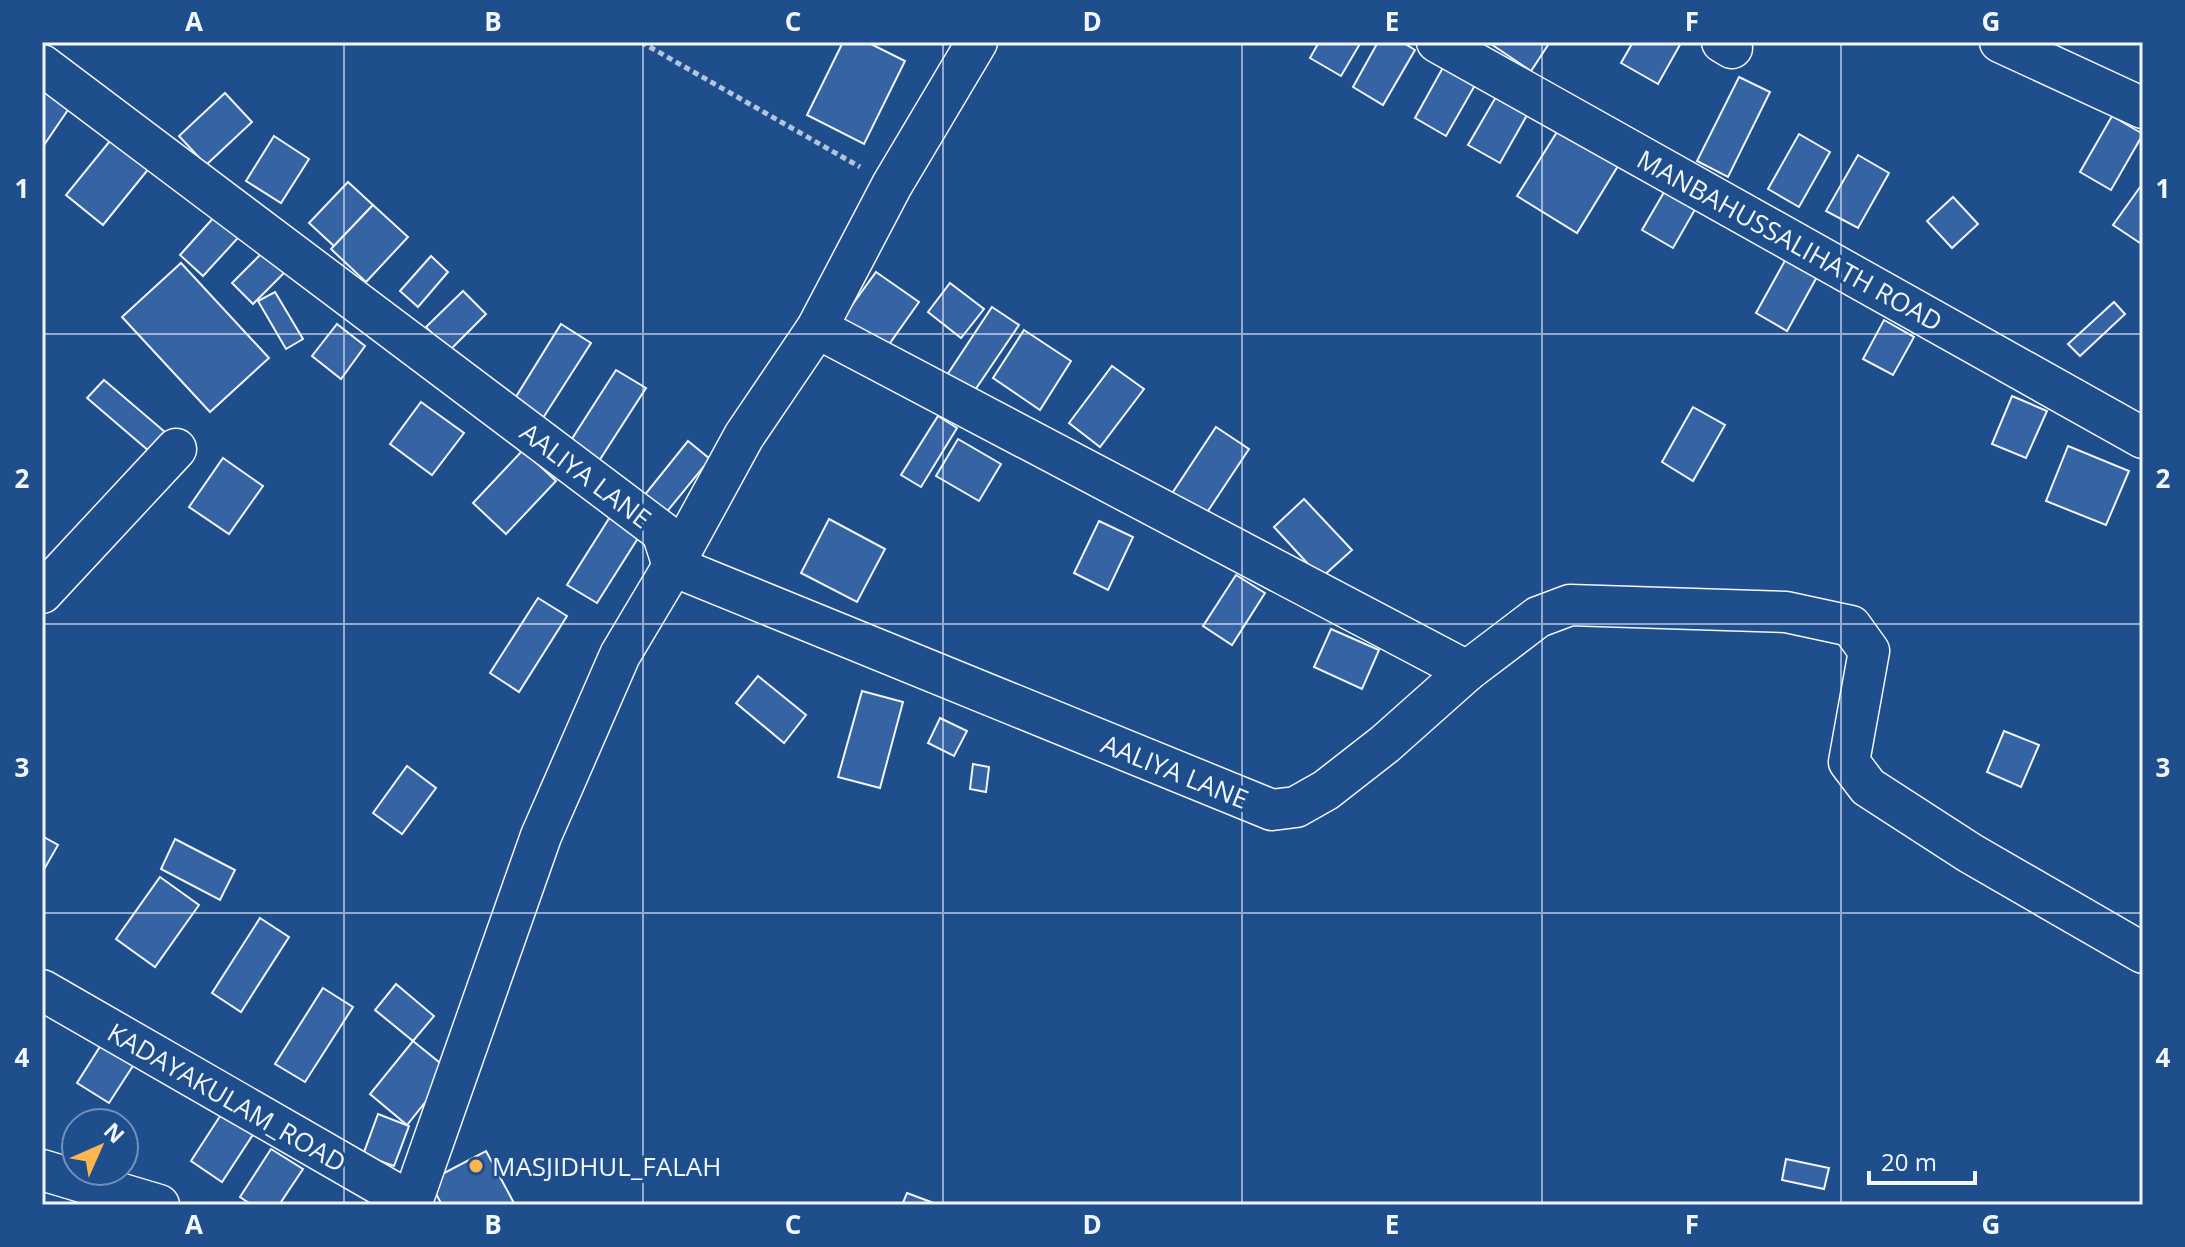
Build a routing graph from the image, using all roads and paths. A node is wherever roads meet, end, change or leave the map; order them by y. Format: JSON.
{"nodes":[{"id":1,"x":641,"y":42,"type":"edge"},
{"id":2,"x":977,"y":42,"type":"edge"},
{"id":3,"x":1437,"y":42,"type":"edge"},
{"id":4,"x":2000,"y":42,"type":"edge"},
{"id":5,"x":42,"y":65,"type":"edge"},
{"id":6,"x":2143,"y":108,"type":"edge"},
{"id":7,"x":892,"y":185,"type":"junction"},
{"id":8,"x":817,"y":328,"type":"junction"},
{"id":9,"x":2143,"y":438,"type":"edge"},
{"id":10,"x":176,"y":449,"type":"dead end"},
{"id":11,"x":673,"y":566,"type":"junction"},
{"id":12,"x":42,"y":593,"type":"edge"},
{"id":13,"x":1467,"y":671,"type":"junction"},
{"id":14,"x":2143,"y":953,"type":"edge"},
{"id":15,"x":42,"y":990,"type":"edge"},
{"id":16,"x":42,"y":1170,"type":"edge"},
{"id":17,"x":412,"y":1204,"type":"edge"},
{"id":18,"x":159,"y":1205,"type":"edge"}],
"edges":[{"from":1,"to":7,"type":"path"},
{"from":2,"to":7,"type":"street"},
{"from":3,"to":9,"type":"street","name":"MANBAHUSSALIHATH ROAD"},
{"from":4,"to":6,"type":"street"},
{"from":5,"to":11,"type":"street","name":"AALIYA LANE"},
{"from":7,"to":8,"type":"street"},
{"from":8,"to":11,"type":"street"},
{"from":8,"to":13,"type":"street"},
{"from":10,"to":12,"type":"street"},
{"from":11,"to":13,"type":"street","name":"AALIYA LANE"},
{"from":11,"to":17,"type":"street"},
{"from":13,"to":14,"type":"street"},
{"from":15,"to":17,"type":"street","name":"KADAYAKULAM_ROAD"},
{"from":16,"to":18,"type":"street"}]}
